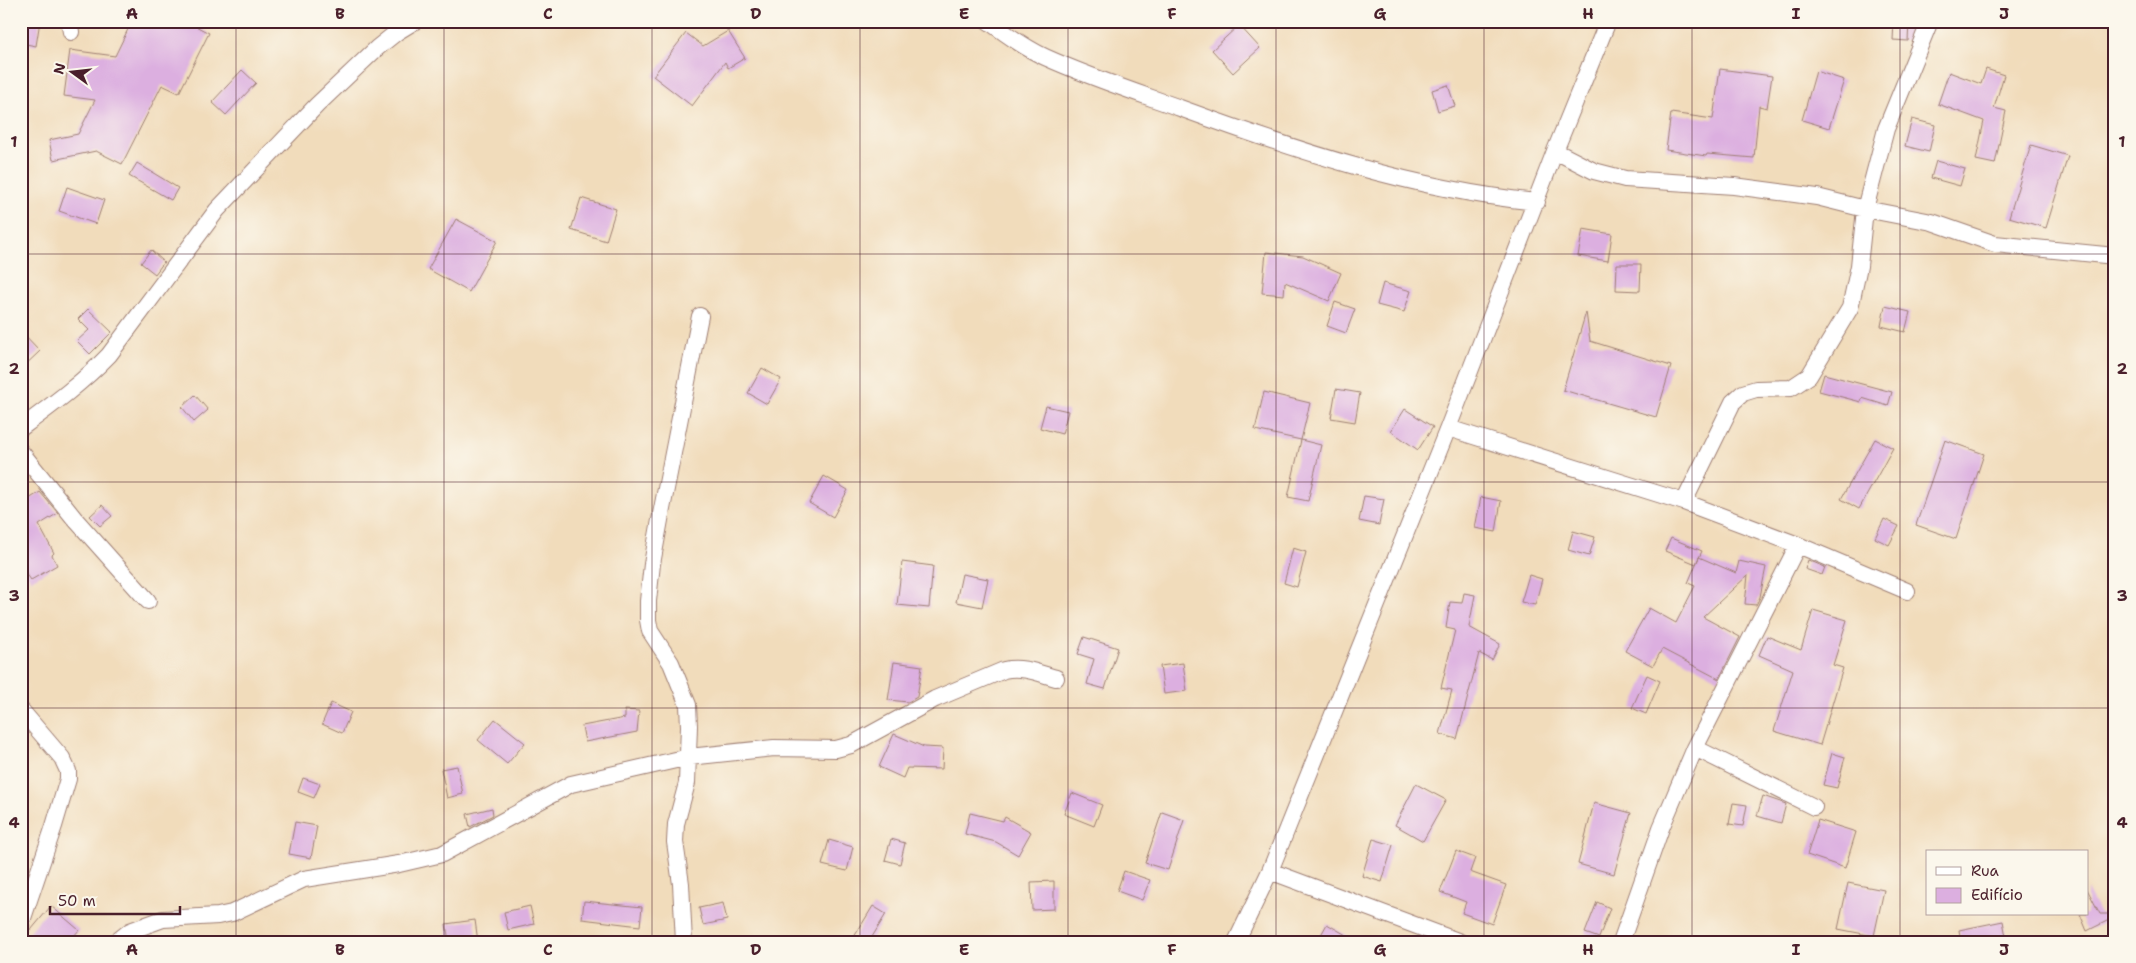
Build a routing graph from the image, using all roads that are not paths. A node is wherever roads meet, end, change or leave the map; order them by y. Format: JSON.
{"nodes":[{"id":1,"x":415,"y":21,"type":"edge"},
{"id":2,"x":988,"y":21,"type":"edge"},
{"id":3,"x":1608,"y":21,"type":"edge"},
{"id":4,"x":1930,"y":21,"type":"edge"},
{"id":5,"x":1555,"y":151,"type":"junction"},
{"id":6,"x":1537,"y":202,"type":"junction"},
{"id":7,"x":1865,"y":209,"type":"junction"},
{"id":8,"x":2115,"y":256,"type":"edge"},
{"id":9,"x":700,"y":316,"type":"dead end"},
{"id":10,"x":21,"y":428,"type":"edge"},
{"id":11,"x":1448,"y":428,"type":"junction"},
{"id":12,"x":21,"y":452,"type":"edge"},
{"id":13,"x":1684,"y":502,"type":"junction"},
{"id":14,"x":1798,"y":545,"type":"junction"},
{"id":15,"x":1907,"y":592,"type":"dead end"},
{"id":16,"x":148,"y":601,"type":"dead end"},
{"id":17,"x":1056,"y":678,"type":"dead end"},
{"id":18,"x":21,"y":710,"type":"edge"},
{"id":19,"x":1696,"y":748,"type":"junction"},
{"id":20,"x":689,"y":757,"type":"junction"},
{"id":21,"x":1814,"y":807,"type":"dead end"},
{"id":22,"x":1270,"y":871,"type":"junction"},
{"id":23,"x":21,"y":924,"type":"edge"},
{"id":24,"x":116,"y":942,"type":"edge"},
{"id":25,"x":684,"y":942,"type":"edge"},
{"id":26,"x":1236,"y":942,"type":"edge"},
{"id":27,"x":1460,"y":942,"type":"edge"},
{"id":28,"x":1621,"y":942,"type":"edge"}],
"edges":[{"from":1,"to":10,"type":"street"},
{"from":2,"to":6,"type":"street"},
{"from":3,"to":5,"type":"street"},
{"from":4,"to":7,"type":"street"},
{"from":5,"to":6,"type":"street"},
{"from":5,"to":7,"type":"street"},
{"from":6,"to":11,"type":"street"},
{"from":7,"to":8,"type":"street"},
{"from":7,"to":13,"type":"street"},
{"from":9,"to":20,"type":"street"},
{"from":11,"to":13,"type":"street"},
{"from":11,"to":22,"type":"street"},
{"from":12,"to":16,"type":"street"},
{"from":13,"to":14,"type":"street"},
{"from":14,"to":15,"type":"street"},
{"from":14,"to":19,"type":"street"},
{"from":17,"to":20,"type":"street"},
{"from":18,"to":23,"type":"street"},
{"from":19,"to":21,"type":"street"},
{"from":19,"to":28,"type":"street"},
{"from":20,"to":24,"type":"street"},
{"from":20,"to":25,"type":"street"},
{"from":22,"to":26,"type":"street"},
{"from":22,"to":27,"type":"street"}]}
